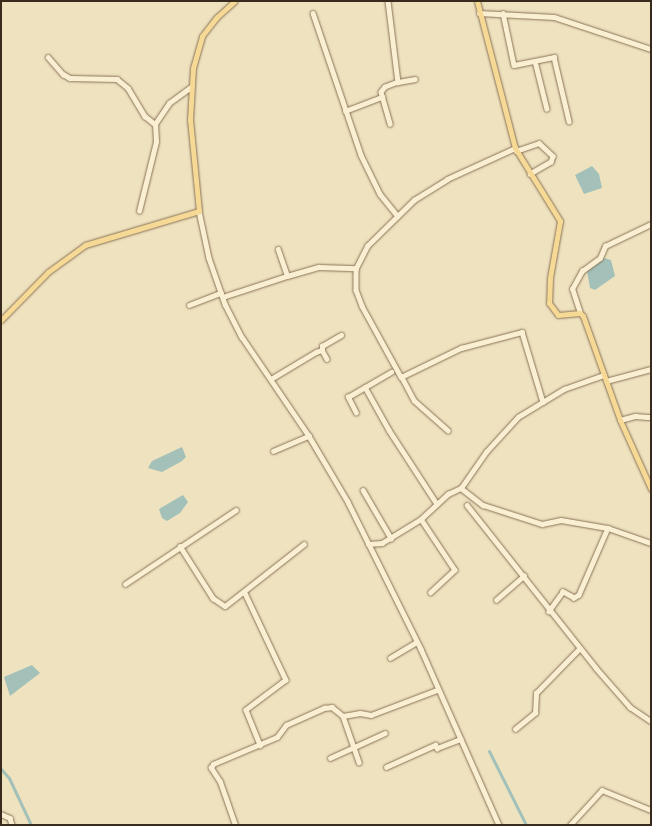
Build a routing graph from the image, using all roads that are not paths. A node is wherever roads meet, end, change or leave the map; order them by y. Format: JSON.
{"nodes":[{"id":1,"x":236,"y":1,"type":"edge"},
{"id":2,"x":388,"y":1,"type":"edge"},
{"id":3,"x":477,"y":1,"type":"edge"},
{"id":4,"x":479,"y":11,"type":"junction"},
{"id":5,"x":313,"y":13,"type":"dead end"},
{"id":6,"x":503,"y":13,"type":"junction"},
{"id":7,"x":651,"y":49,"type":"edge"},
{"id":8,"x":48,"y":56,"type":"dead end"},
{"id":9,"x":535,"y":61,"type":"junction"},
{"id":10,"x":414,"y":79,"type":"dead end"},
{"id":11,"x":398,"y":82,"type":"junction"},
{"id":12,"x":190,"y":88,"type":"junction"},
{"id":13,"x":382,"y":96,"type":"junction"},
{"id":14,"x":546,"y":109,"type":"dead end"},
{"id":15,"x":345,"y":111,"type":"junction"},
{"id":16,"x":569,"y":120,"type":"dead end"},
{"id":17,"x":155,"y":124,"type":"junction"},
{"id":18,"x":390,"y":124,"type":"dead end"},
{"id":19,"x":516,"y":149,"type":"junction"},
{"id":20,"x":530,"y":174,"type":"junction"},
{"id":21,"x":139,"y":211,"type":"dead end"},
{"id":22,"x":199,"y":211,"type":"junction"},
{"id":23,"x":398,"y":216,"type":"junction"},
{"id":24,"x":651,"y":224,"type":"edge"},
{"id":25,"x":278,"y":250,"type":"dead end"},
{"id":26,"x":356,"y":268,"type":"junction"},
{"id":27,"x":287,"y":276,"type":"junction"},
{"id":28,"x":222,"y":295,"type":"junction"},
{"id":29,"x":189,"y":306,"type":"dead end"},
{"id":30,"x":580,"y":313,"type":"junction"},
{"id":31,"x":1,"y":320,"type":"edge"},
{"id":32,"x":341,"y":335,"type":"dead end"},
{"id":33,"x":322,"y":350,"type":"junction"},
{"id":34,"x":327,"y":359,"type":"dead end"},
{"id":35,"x":651,"y":369,"type":"edge"},
{"id":36,"x":391,"y":372,"type":"dead end"},
{"id":37,"x":604,"y":375,"type":"junction"},
{"id":38,"x":401,"y":377,"type":"junction"},
{"id":39,"x":271,"y":379,"type":"junction"},
{"id":40,"x":606,"y":381,"type":"junction"},
{"id":41,"x":366,"y":387,"type":"junction"},
{"id":42,"x":543,"y":402,"type":"junction"},
{"id":43,"x":356,"y":413,"type":"dead end"},
{"id":44,"x":651,"y":417,"type":"edge"},
{"id":45,"x":620,"y":420,"type":"junction"},
{"id":46,"x":448,"y":431,"type":"dead end"},
{"id":47,"x":309,"y":436,"type":"junction"},
{"id":48,"x":273,"y":451,"type":"dead end"},
{"id":49,"x":461,"y":488,"type":"junction"},
{"id":50,"x":651,"y":489,"type":"edge"},
{"id":51,"x":363,"y":490,"type":"dead end"},
{"id":52,"x":438,"y":504,"type":"junction"},
{"id":53,"x":467,"y":505,"type":"dead end"},
{"id":54,"x":236,"y":510,"type":"dead end"},
{"id":55,"x":421,"y":520,"type":"junction"},
{"id":56,"x":608,"y":528,"type":"junction"},
{"id":57,"x":391,"y":538,"type":"junction"},
{"id":58,"x":651,"y":543,"type":"edge"},
{"id":59,"x":304,"y":544,"type":"dead end"},
{"id":60,"x":368,"y":544,"type":"junction"},
{"id":61,"x":180,"y":546,"type":"junction"},
{"id":62,"x":524,"y":576,"type":"junction"},
{"id":63,"x":125,"y":584,"type":"dead end"},
{"id":64,"x":431,"y":592,"type":"dead end"},
{"id":65,"x":245,"y":593,"type":"junction"},
{"id":66,"x":496,"y":600,"type":"dead end"},
{"id":67,"x":549,"y":611,"type":"junction"},
{"id":68,"x":417,"y":642,"type":"junction"},
{"id":69,"x":579,"y":648,"type":"junction"},
{"id":70,"x":390,"y":658,"type":"dead end"},
{"id":71,"x":437,"y":690,"type":"junction"},
{"id":72,"x":343,"y":716,"type":"junction"},
{"id":73,"x":651,"y":721,"type":"edge"},
{"id":74,"x":515,"y":729,"type":"dead end"},
{"id":75,"x":385,"y":733,"type":"dead end"},
{"id":76,"x":460,"y":739,"type":"junction"},
{"id":77,"x":260,"y":745,"type":"junction"},
{"id":78,"x":354,"y":748,"type":"junction"},
{"id":79,"x":330,"y":758,"type":"dead end"},
{"id":80,"x":359,"y":762,"type":"dead end"},
{"id":81,"x":386,"y":767,"type":"dead end"},
{"id":82,"x":651,"y":810,"type":"edge"},
{"id":83,"x":2,"y":815,"type":"edge"},
{"id":84,"x":12,"y":825,"type":"edge"},
{"id":85,"x":235,"y":825,"type":"edge"},
{"id":86,"x":499,"y":825,"type":"edge"},
{"id":87,"x":570,"y":825,"type":"edge"}],
"edges":[{"from":1,"to":12,"type":"main road"},
{"from":2,"to":11,"type":"street"},
{"from":3,"to":4,"type":"main road"},
{"from":4,"to":6,"type":"street"},
{"from":4,"to":19,"type":"main road"},
{"from":5,"to":15,"type":"street"},
{"from":6,"to":7,"type":"street"},
{"from":6,"to":9,"type":"street"},
{"from":8,"to":17,"type":"street"},
{"from":9,"to":14,"type":"street"},
{"from":9,"to":16,"type":"street"},
{"from":10,"to":11,"type":"street"},
{"from":11,"to":13,"type":"street"},
{"from":12,"to":17,"type":"street"},
{"from":12,"to":22,"type":"main road"},
{"from":13,"to":15,"type":"street"},
{"from":13,"to":18,"type":"street"},
{"from":15,"to":23,"type":"street"},
{"from":17,"to":21,"type":"street"},
{"from":19,"to":20,"type":"main road"},
{"from":19,"to":20,"type":"street"},
{"from":19,"to":23,"type":"street"},
{"from":20,"to":30,"type":"main road"},
{"from":22,"to":28,"type":"street"},
{"from":22,"to":31,"type":"main road"},
{"from":23,"to":26,"type":"street"},
{"from":24,"to":30,"type":"street"},
{"from":25,"to":27,"type":"street"},
{"from":26,"to":27,"type":"street"},
{"from":26,"to":38,"type":"street"},
{"from":27,"to":28,"type":"street"},
{"from":28,"to":29,"type":"street"},
{"from":28,"to":39,"type":"street"},
{"from":30,"to":37,"type":"main road"},
{"from":32,"to":33,"type":"street"},
{"from":33,"to":34,"type":"street"},
{"from":33,"to":39,"type":"street"},
{"from":35,"to":40,"type":"street"},
{"from":36,"to":41,"type":"street"},
{"from":37,"to":40,"type":"main road"},
{"from":37,"to":42,"type":"street"},
{"from":38,"to":42,"type":"street"},
{"from":38,"to":46,"type":"street"},
{"from":39,"to":47,"type":"street"},
{"from":40,"to":45,"type":"main road"},
{"from":41,"to":43,"type":"street"},
{"from":41,"to":52,"type":"street"},
{"from":42,"to":49,"type":"street"},
{"from":44,"to":45,"type":"street"},
{"from":45,"to":50,"type":"main road"},
{"from":47,"to":48,"type":"street"},
{"from":47,"to":60,"type":"street"},
{"from":49,"to":52,"type":"street"},
{"from":49,"to":56,"type":"street"},
{"from":51,"to":57,"type":"street"},
{"from":52,"to":55,"type":"street"},
{"from":53,"to":62,"type":"street"},
{"from":54,"to":61,"type":"street"},
{"from":55,"to":57,"type":"street"},
{"from":55,"to":64,"type":"street"},
{"from":56,"to":58,"type":"street"},
{"from":56,"to":67,"type":"street"},
{"from":57,"to":60,"type":"street"},
{"from":59,"to":65,"type":"street"},
{"from":60,"to":68,"type":"street"},
{"from":61,"to":63,"type":"street"},
{"from":61,"to":65,"type":"street"},
{"from":62,"to":66,"type":"street"},
{"from":62,"to":67,"type":"street"},
{"from":65,"to":77,"type":"street"},
{"from":67,"to":69,"type":"street"},
{"from":68,"to":70,"type":"street"},
{"from":68,"to":71,"type":"street"},
{"from":69,"to":73,"type":"street"},
{"from":69,"to":74,"type":"street"},
{"from":71,"to":72,"type":"street"},
{"from":71,"to":76,"type":"street"},
{"from":72,"to":77,"type":"street"},
{"from":72,"to":78,"type":"street"},
{"from":75,"to":78,"type":"street"},
{"from":76,"to":81,"type":"street"},
{"from":76,"to":86,"type":"street"},
{"from":77,"to":85,"type":"street"},
{"from":78,"to":79,"type":"street"},
{"from":78,"to":80,"type":"street"},
{"from":82,"to":87,"type":"street"},
{"from":83,"to":84,"type":"street"}]}
